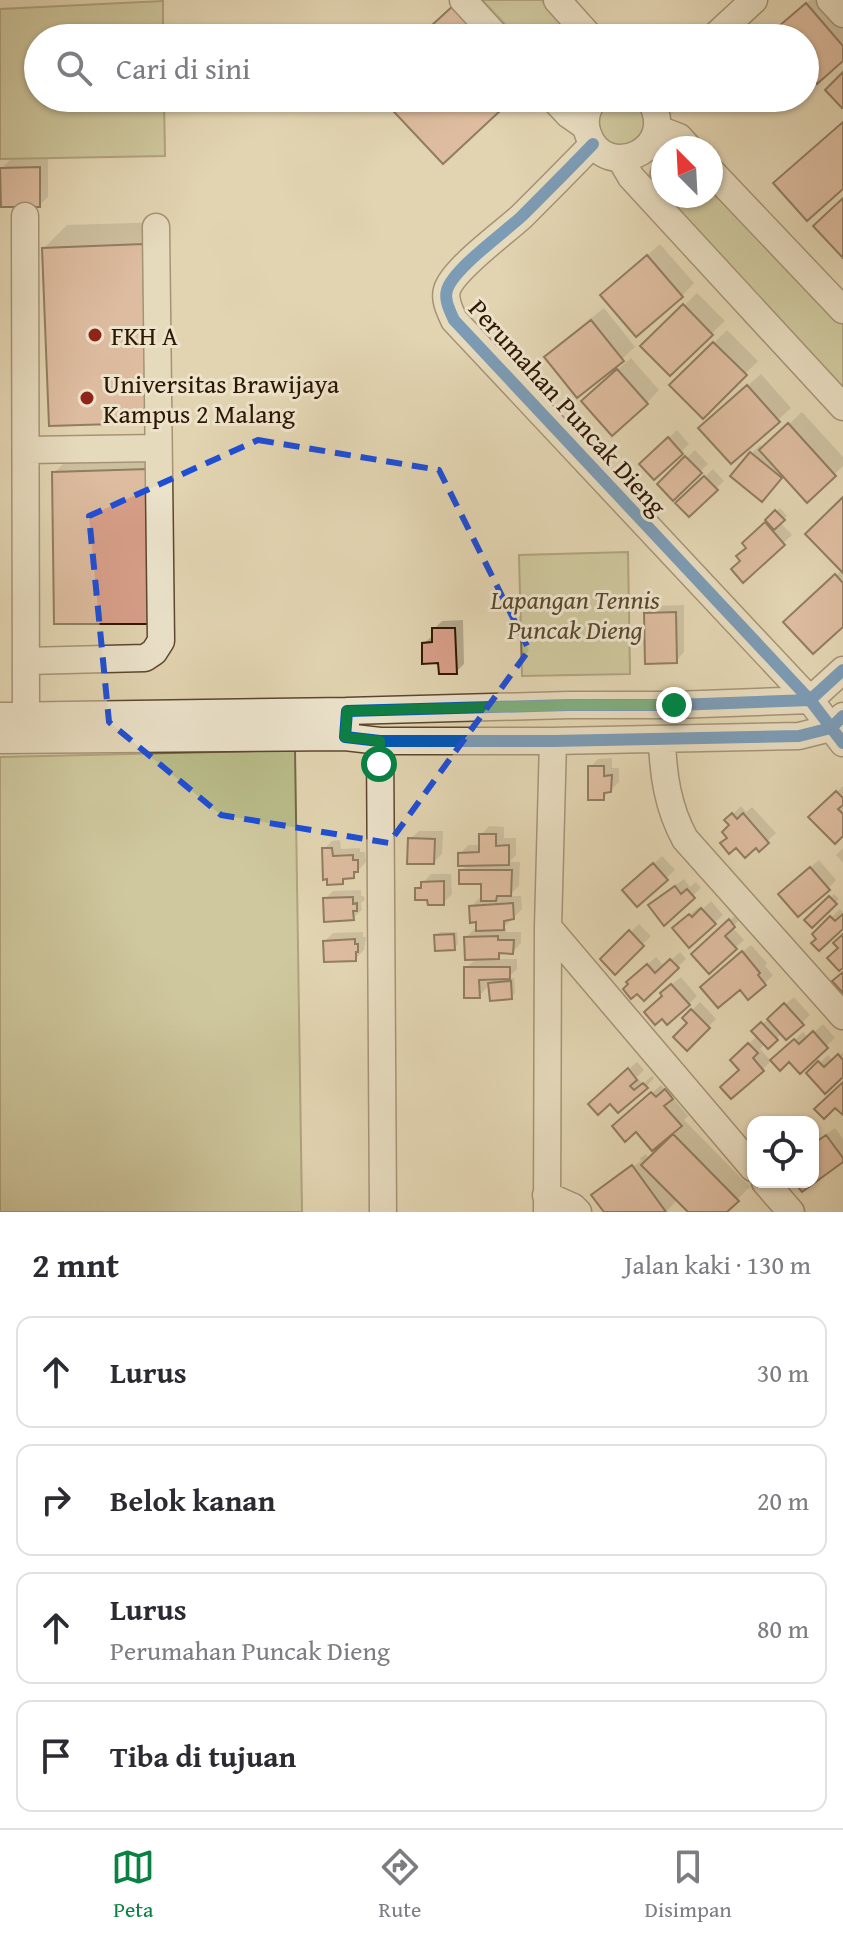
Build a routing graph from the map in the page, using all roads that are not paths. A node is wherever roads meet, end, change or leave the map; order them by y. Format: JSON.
{"nodes":[{"id":1,"x":463,"y":0,"type":"edge"},
{"id":2,"x":557,"y":0,"type":"edge"},
{"id":3,"x":754,"y":0,"type":"edge"},
{"id":4,"x":830,"y":0,"type":"edge"},
{"id":5,"x":843,"y":14,"type":"edge"},
{"id":6,"x":485,"y":24,"type":"edge"},
{"id":7,"x":578,"y":24,"type":"edge"},
{"id":8,"x":728,"y":24,"type":"edge"},
{"id":9,"x":566,"y":112,"type":"edge"},
{"id":10,"x":587,"y":112,"type":"edge"},
{"id":11,"x":656,"y":112,"type":"edge"},
{"id":12,"x":658,"y":129,"type":"junction"},
{"id":13,"x":590,"y":136,"type":"junction"},
{"id":14,"x":676,"y":136,"type":"edge"},
{"id":15,"x":620,"y":158,"type":"junction"},
{"id":16,"x":723,"y":184,"type":"edge"},
{"id":17,"x":25,"y":216,"type":"dead end"},
{"id":18,"x":156,"y":227,"type":"dead end"},
{"id":19,"x":843,"y":310,"type":"edge"},
{"id":20,"x":843,"y":407,"type":"edge"},
{"id":21,"x":158,"y":448,"type":"junction"},
{"id":22,"x":27,"y":450,"type":"junction"},
{"id":23,"x":27,"y":661,"type":"junction"},
{"id":24,"x":843,"y":670,"type":"edge"},
{"id":25,"x":810,"y":700,"type":"junction"},
{"id":26,"x":347,"y":711,"type":"junction"},
{"id":27,"x":13,"y":716,"type":"edge"},
{"id":28,"x":839,"y":729,"type":"edge"},
{"id":29,"x":345,"y":737,"type":"junction"},
{"id":30,"x":0,"y":740,"type":"edge"},
{"id":31,"x":662,"y":740,"type":"junction"},
{"id":32,"x":380,"y":741,"type":"junction"},
{"id":33,"x":553,"y":741,"type":"junction"},
{"id":34,"x":548,"y":927,"type":"junction"},
{"id":35,"x":843,"y":1016,"type":"edge"},
{"id":36,"x":747,"y":1161,"type":"edge"},
{"id":37,"x":770,"y":1188,"type":"edge"},
{"id":38,"x":547,"y":1203,"type":"edge"},
{"id":39,"x":383,"y":1212,"type":"edge"},
{"id":40,"x":578,"y":1212,"type":"edge"},
{"id":41,"x":791,"y":1212,"type":"edge"}],
"edges":[{"from":1,"to":6,"type":"street"},
{"from":2,"to":7,"type":"street"},
{"from":3,"to":8,"type":"street"},
{"from":4,"to":5,"type":"street"},
{"from":9,"to":13,"type":"street"},
{"from":10,"to":13,"type":"street"},
{"from":11,"to":12,"type":"street"},
{"from":12,"to":14,"type":"street"},
{"from":12,"to":15,"type":"street"},
{"from":13,"to":15,"type":"street"},
{"from":13,"to":25,"type":"street","name":"Perumahan Puncak Dieng"},
{"from":15,"to":20,"type":"street"},
{"from":16,"to":19,"type":"street"},
{"from":17,"to":22,"type":"street"},
{"from":18,"to":21,"type":"street"},
{"from":21,"to":22,"type":"street"},
{"from":21,"to":23,"type":"street"},
{"from":22,"to":23,"type":"street"},
{"from":23,"to":27,"type":"street"},
{"from":24,"to":25,"type":"street"},
{"from":25,"to":26,"type":"street"},
{"from":25,"to":28,"type":"street","name":"Perumahan Puncak Dieng"},
{"from":26,"to":27,"type":"street"},
{"from":26,"to":29,"type":"street"},
{"from":28,"to":31,"type":"street"},
{"from":29,"to":30,"type":"street"},
{"from":29,"to":32,"type":"street"},
{"from":31,"to":33,"type":"street"},
{"from":31,"to":35,"type":"street"},
{"from":32,"to":33,"type":"street"},
{"from":32,"to":39,"type":"street"},
{"from":33,"to":34,"type":"street"},
{"from":34,"to":36,"type":"street"},
{"from":34,"to":38,"type":"street"},
{"from":37,"to":41,"type":"street"},
{"from":38,"to":40,"type":"street"}]}
